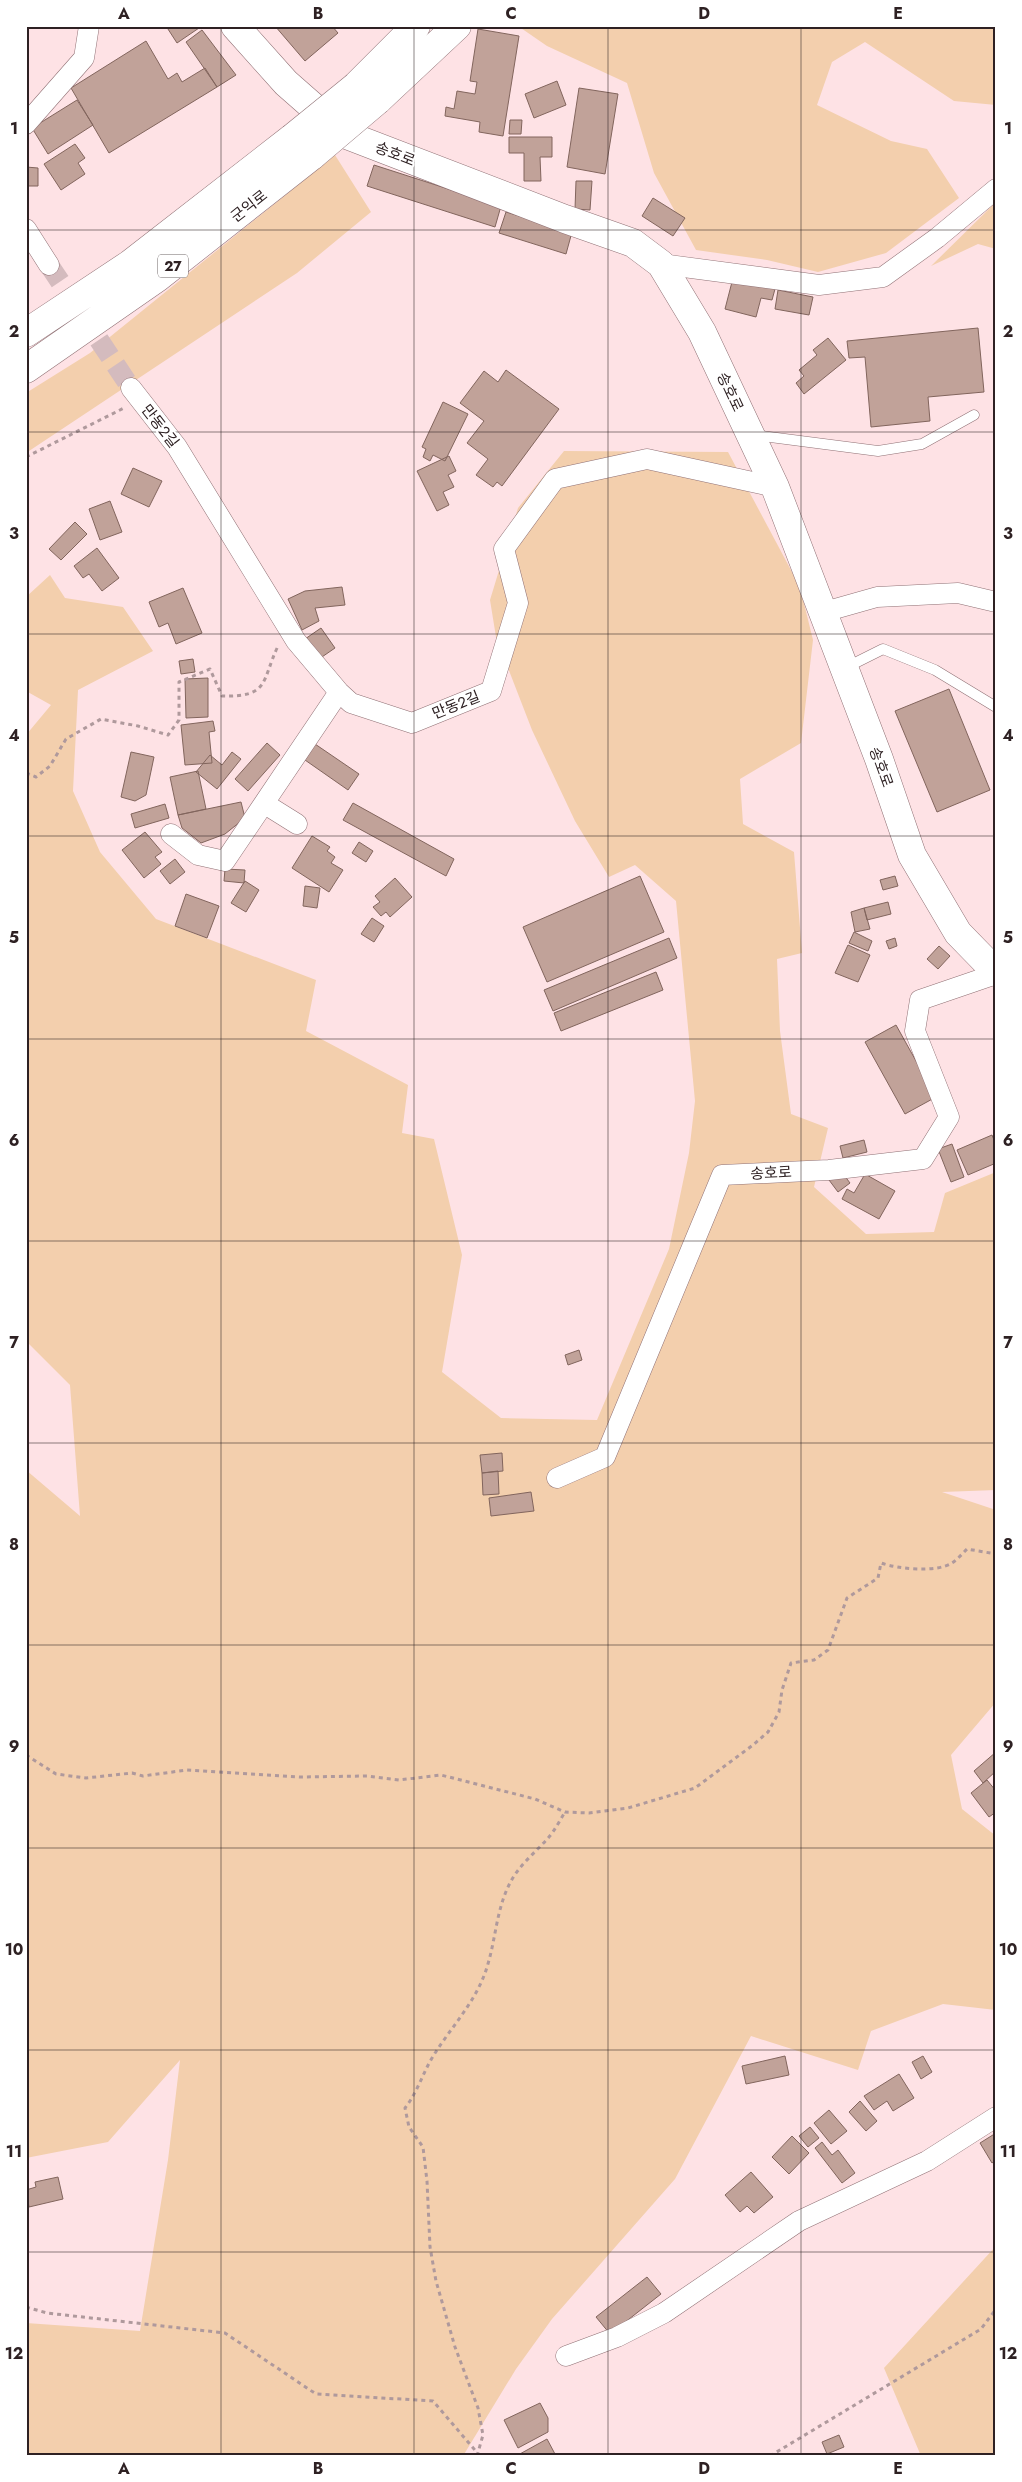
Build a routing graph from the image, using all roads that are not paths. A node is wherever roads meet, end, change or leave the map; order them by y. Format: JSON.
{"nodes":[{"id":1,"x":89,"y":26,"type":"edge"},
{"id":2,"x":235,"y":26,"type":"edge"},
{"id":3,"x":416,"y":26,"type":"edge"},
{"id":4,"x":457,"y":26,"type":"edge"},
{"id":5,"x":367,"y":93,"type":"junction"},
{"id":6,"x":26,"y":124,"type":"edge"},
{"id":7,"x":996,"y":189,"type":"edge"},
{"id":8,"x":26,"y":229,"type":"edge"},
{"id":9,"x":661,"y":264,"type":"junction"},
{"id":10,"x":50,"y":265,"type":"tunnel mouth"},
{"id":11,"x":26,"y":333,"type":"edge"},
{"id":12,"x":26,"y":369,"type":"edge"},
{"id":13,"x":135,"y":394,"type":"tunnel mouth"},
{"id":14,"x":974,"y":415,"type":"dead end"},
{"id":15,"x":750,"y":434,"type":"junction"},
{"id":16,"x":775,"y":487,"type":"junction"},
{"id":17,"x":996,"y":602,"type":"edge"},
{"id":18,"x":824,"y":612,"type":"junction"},
{"id":19,"x":845,"y":668,"type":"junction"},
{"id":20,"x":339,"y":692,"type":"junction"},
{"id":21,"x":996,"y":707,"type":"edge"},
{"id":22,"x":265,"y":804,"type":"junction"},
{"id":23,"x":298,"y":824,"type":"dead end"},
{"id":24,"x":171,"y":834,"type":"dead end"},
{"id":25,"x":996,"y":973,"type":"edge"},
{"id":26,"x":557,"y":1478,"type":"dead end"},
{"id":27,"x":996,"y":2117,"type":"edge"},
{"id":28,"x":566,"y":2356,"type":"dead end"}],
"edges":[{"from":1,"to":6,"type":"street"},
{"from":2,"to":9,"type":"main road","name":"송호로"},
{"from":3,"to":5,"type":"main road","name":"군익로","number":"27"},
{"from":4,"to":5,"type":"main road","name":"군익로","number":"27"},
{"from":5,"to":11,"type":"main road","name":"군익로","number":"27","bridge":true},
{"from":5,"to":12,"type":"main road","name":"군익로","number":"27","bridge":true},
{"from":7,"to":9,"type":"street"},
{"from":8,"to":10,"type":"street"},
{"from":9,"to":15,"type":"main road","name":"송호로"},
{"from":13,"to":20,"type":"street","name":"만동2길"},
{"from":14,"to":15,"type":"lane"},
{"from":15,"to":16,"type":"main road","name":"송호로"},
{"from":16,"to":18,"type":"main road","name":"송호로"},
{"from":16,"to":20,"type":"street","name":"만동2길"},
{"from":17,"to":18,"type":"street"},
{"from":18,"to":19,"type":"main road","name":"송호로"},
{"from":19,"to":21,"type":"lane"},
{"from":19,"to":25,"type":"main road","name":"송호로"},
{"from":20,"to":22,"type":"street"},
{"from":22,"to":23,"type":"street"},
{"from":22,"to":24,"type":"street"},
{"from":25,"to":26,"type":"street","name":"송호로"},
{"from":27,"to":28,"type":"street"}]}
